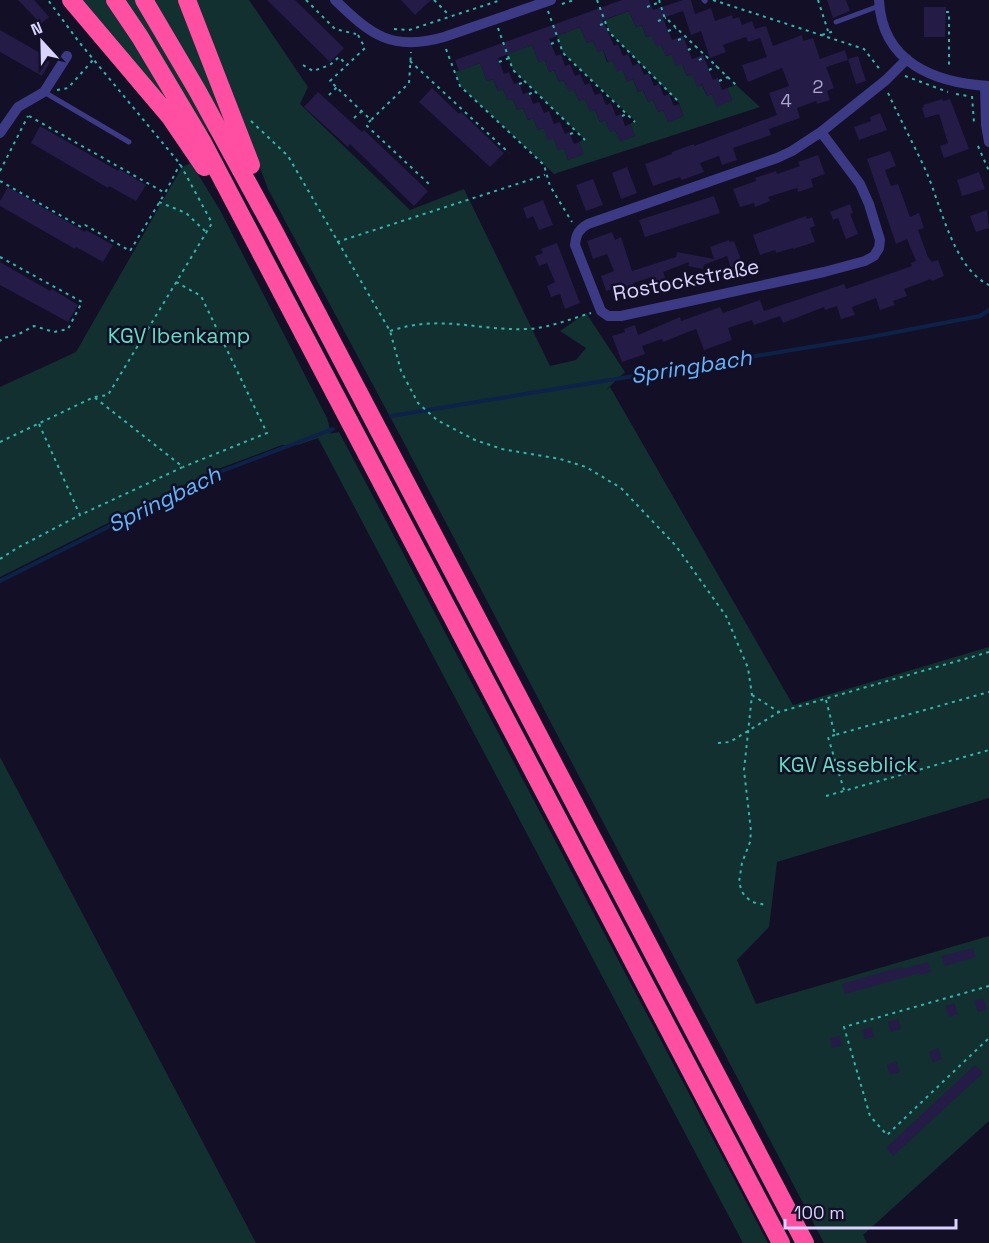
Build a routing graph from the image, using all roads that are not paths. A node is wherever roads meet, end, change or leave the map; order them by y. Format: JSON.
{"nodes":[{"id":1,"x":71,"y":0,"type":"edge"},
{"id":2,"x":115,"y":0,"type":"edge"},
{"id":3,"x":144,"y":0,"type":"edge"},
{"id":4,"x":187,"y":0,"type":"edge"},
{"id":5,"x":335,"y":0,"type":"edge"},
{"id":6,"x":879,"y":3,"type":"edge"},
{"id":7,"x":550,"y":5,"type":"edge"},
{"id":8,"x":836,"y":22,"type":"dead end"},
{"id":9,"x":67,"y":56,"type":"dead end"},
{"id":10,"x":907,"y":59,"type":"junction"},
{"id":11,"x":987,"y":86,"type":"edge"},
{"id":12,"x":44,"y":92,"type":"junction"},
{"id":13,"x":821,"y":132,"type":"junction"},
{"id":14,"x":0,"y":133,"type":"edge"},
{"id":15,"x":129,"y":142,"type":"dead end"},
{"id":16,"x":989,"y":142,"type":"edge"},
{"id":17,"x":240,"y":215,"type":"junction"},
{"id":18,"x":273,"y":229,"type":"junction"},
{"id":19,"x":781,"y":1243,"type":"edge"},
{"id":20,"x":805,"y":1243,"type":"edge"}],
"edges":[{"from":1,"to":17,"type":"highway"},
{"from":2,"to":17,"type":"highway"},
{"from":3,"to":18,"type":"highway"},
{"from":4,"to":18,"type":"highway"},
{"from":5,"to":7,"type":"street"},
{"from":6,"to":8,"type":"lane"},
{"from":6,"to":10,"type":"street"},
{"from":9,"to":12,"type":"street"},
{"from":10,"to":11,"type":"street"},
{"from":10,"to":13,"type":"street","name":"Rostockstraße"},
{"from":11,"to":16,"type":"street"},
{"from":12,"to":14,"type":"street"},
{"from":12,"to":15,"type":"lane"},
{"from":13,"to":13,"type":"street","name":"Rostockstraße"},
{"from":17,"to":19,"type":"highway"},
{"from":18,"to":20,"type":"highway"}]}
